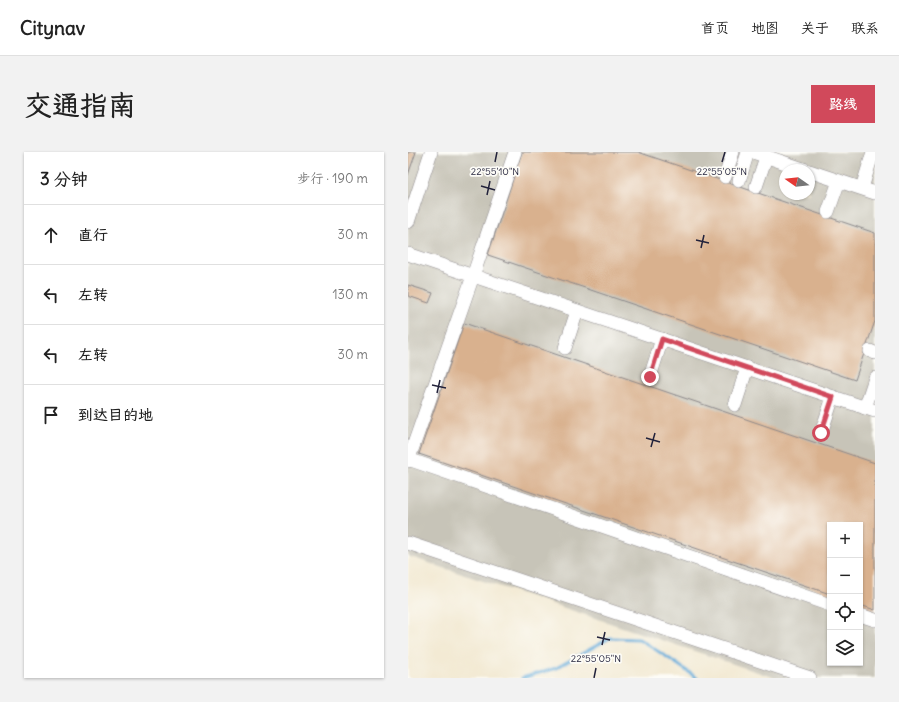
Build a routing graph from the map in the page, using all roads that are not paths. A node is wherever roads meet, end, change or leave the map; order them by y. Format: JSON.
{"nodes":[{"id":1,"x":431,"y":152,"type":"edge"},
{"id":2,"x":515,"y":152,"type":"edge"},
{"id":3,"x":733,"y":152,"type":"edge"},
{"id":4,"x":748,"y":152,"type":"edge"},
{"id":5,"x":752,"y":152,"type":"edge"},
{"id":6,"x":873,"y":152,"type":"edge"},
{"id":7,"x":766,"y":157,"type":"junction"},
{"id":8,"x":789,"y":164,"type":"edge"},
{"id":9,"x":815,"y":172,"type":"edge"},
{"id":10,"x":725,"y":177,"type":"dead end"},
{"id":11,"x":739,"y":181,"type":"dead end"},
{"id":12,"x":839,"y":181,"type":"junction"},
{"id":13,"x":756,"y":187,"type":"dead end"},
{"id":14,"x":862,"y":188,"type":"junction"},
{"id":15,"x":875,"y":193,"type":"edge"},
{"id":16,"x":828,"y":212,"type":"dead end"},
{"id":17,"x":408,"y":222,"type":"edge"},
{"id":18,"x":408,"y":254,"type":"edge"},
{"id":19,"x":473,"y":276,"type":"junction"},
{"id":20,"x":576,"y":311,"type":"junction"},
{"id":21,"x":662,"y":339,"type":"junction"},
{"id":22,"x":565,"y":348,"type":"dead end"},
{"id":23,"x":747,"y":368,"type":"junction"},
{"id":24,"x":871,"y":375,"type":"edge"},
{"id":25,"x":650,"y":377,"type":"dead end"},
{"id":26,"x":833,"y":397,"type":"junction"},
{"id":27,"x":735,"y":405,"type":"dead end"},
{"id":28,"x":870,"y":409,"type":"edge"},
{"id":29,"x":821,"y":433,"type":"dead end"},
{"id":30,"x":408,"y":460,"type":"edge"},
{"id":31,"x":408,"y":543,"type":"edge"},
{"id":32,"x":827,"y":604,"type":"edge"},
{"id":33,"x":863,"y":616,"type":"edge"},
{"id":34,"x":875,"y":620,"type":"edge"},
{"id":35,"x":810,"y":678,"type":"edge"}],
"edges":[{"from":1,"to":17,"type":"lane"},
{"from":2,"to":19,"type":"lane"},
{"from":3,"to":10,"type":"lane"},
{"from":4,"to":11,"type":"lane"},
{"from":5,"to":7,"type":"lane"},
{"from":6,"to":14,"type":"lane"},
{"from":7,"to":8,"type":"lane"},
{"from":7,"to":13,"type":"lane"},
{"from":9,"to":12,"type":"lane"},
{"from":12,"to":14,"type":"lane"},
{"from":12,"to":16,"type":"lane"},
{"from":14,"to":15,"type":"lane"},
{"from":18,"to":19,"type":"lane"},
{"from":19,"to":20,"type":"lane"},
{"from":19,"to":30,"type":"lane"},
{"from":20,"to":21,"type":"lane"},
{"from":20,"to":22,"type":"lane"},
{"from":21,"to":23,"type":"lane"},
{"from":21,"to":25,"type":"lane"},
{"from":23,"to":26,"type":"lane"},
{"from":23,"to":27,"type":"lane"},
{"from":24,"to":28,"type":"lane"},
{"from":26,"to":28,"type":"lane"},
{"from":26,"to":29,"type":"lane"},
{"from":30,"to":32,"type":"lane"},
{"from":31,"to":35,"type":"lane"},
{"from":33,"to":34,"type":"lane"}]}
